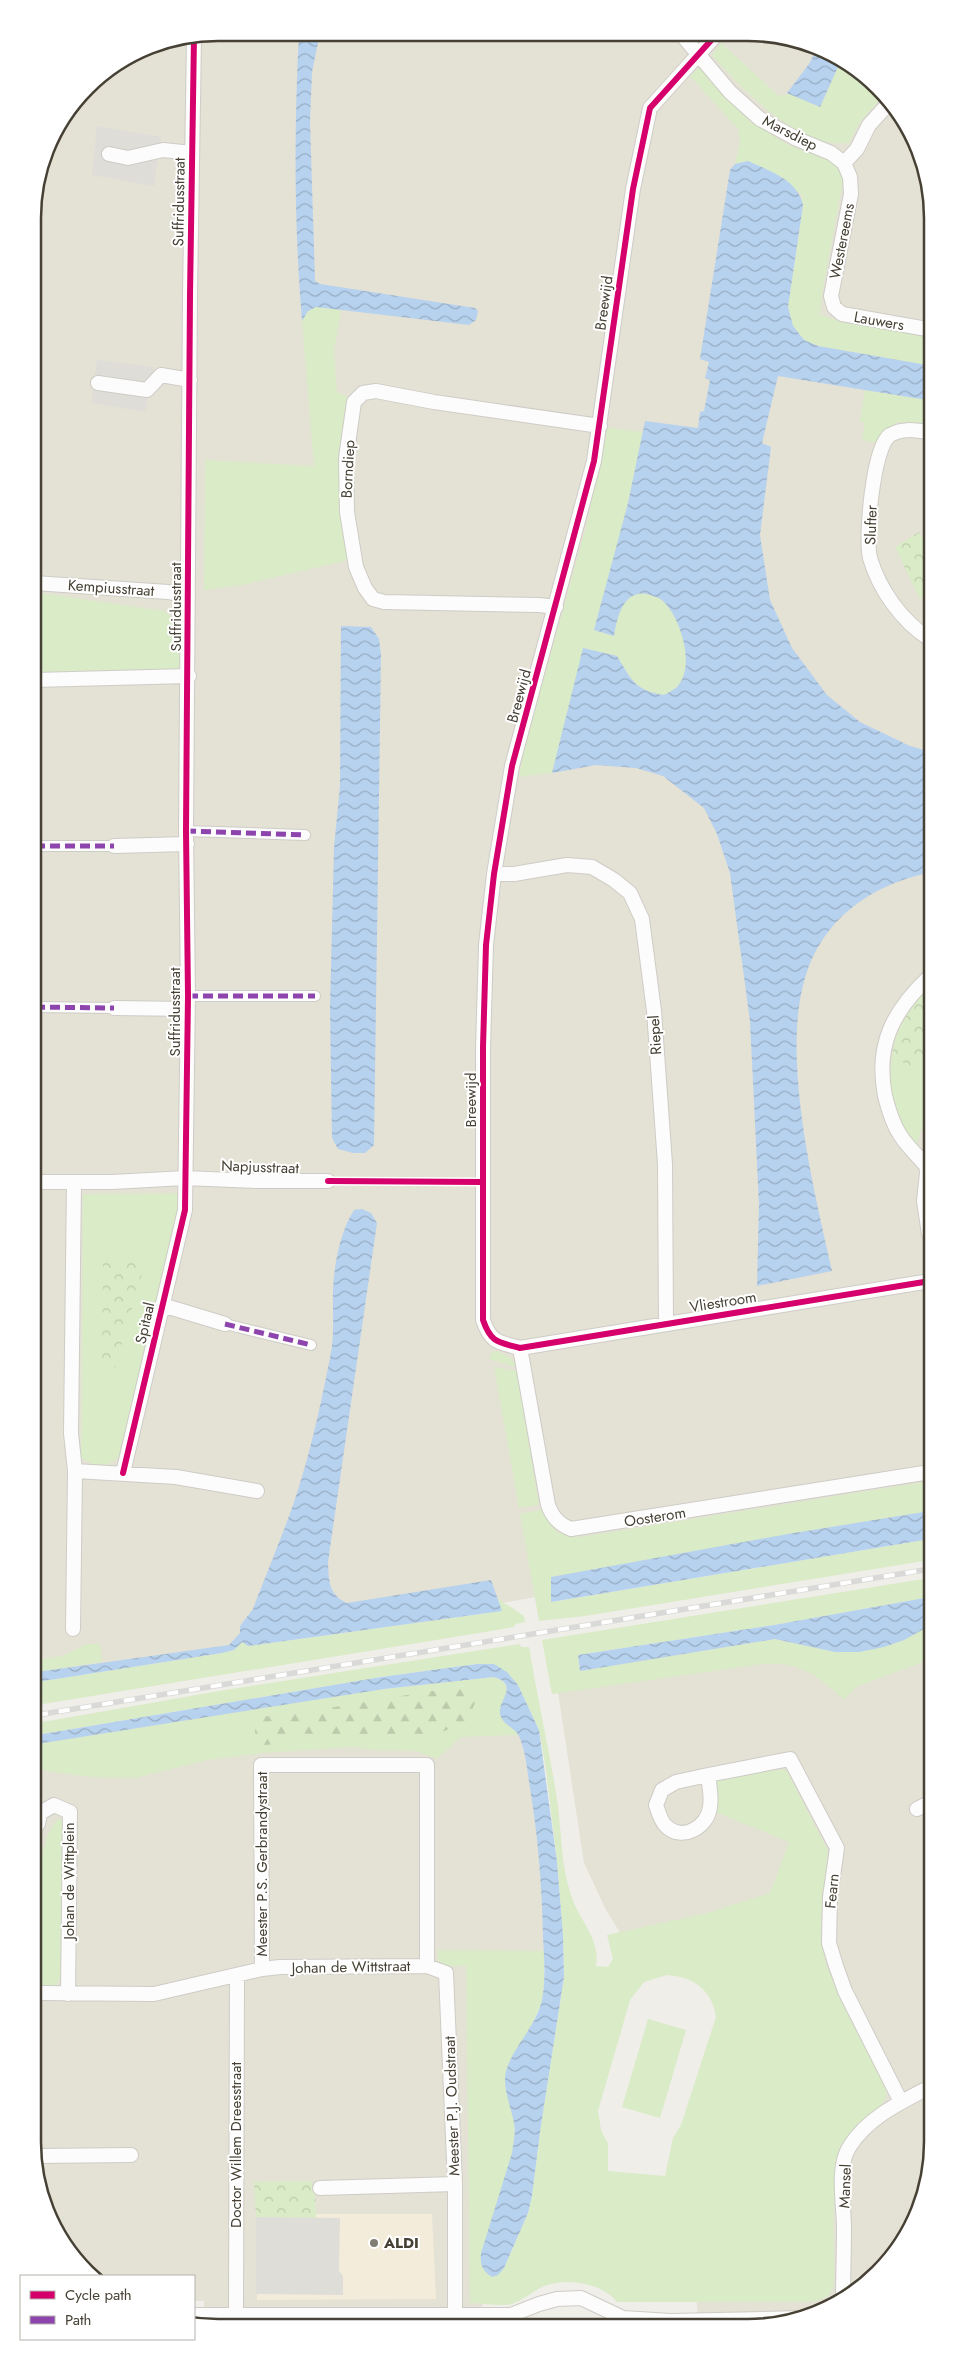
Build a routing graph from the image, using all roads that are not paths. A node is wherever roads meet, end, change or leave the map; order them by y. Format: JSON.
{"nodes":[{"id":1,"x":687,"y":41,"type":"edge"},
{"id":2,"x":710,"y":41,"type":"edge"},
{"id":3,"x":194,"y":43,"type":"edge"},
{"id":4,"x":698,"y":55,"type":"junction"},
{"id":5,"x":885,"y":107,"type":"edge"},
{"id":6,"x":192,"y":153,"type":"junction"},
{"id":7,"x":110,"y":154,"type":"dead end"},
{"id":8,"x":844,"y":163,"type":"junction"},
{"id":9,"x":834,"y":307,"type":"joint"},
{"id":10,"x":924,"y":328,"type":"edge"},
{"id":11,"x":190,"y":380,"type":"junction"},
{"id":12,"x":98,"y":384,"type":"dead end"},
{"id":13,"x":600,"y":426,"type":"junction"},
{"id":14,"x":924,"y":432,"type":"edge"},
{"id":15,"x":41,"y":583,"type":"edge"},
{"id":16,"x":188,"y":596,"type":"junction"},
{"id":17,"x":556,"y":607,"type":"junction"},
{"id":18,"x":924,"y":635,"type":"edge"},
{"id":19,"x":189,"y":676,"type":"junction"},
{"id":20,"x":41,"y":680,"type":"edge"},
{"id":21,"x":305,"y":834,"type":"dead end"},
{"id":22,"x":187,"y":838,"type":"junction"},
{"id":23,"x":41,"y":846,"type":"edge"},
{"id":24,"x":114,"y":846,"type":"joint"},
{"id":25,"x":494,"y":874,"type":"junction"},
{"id":26,"x":924,"y":982,"type":"edge"},
{"id":27,"x":315,"y":996,"type":"dead end"},
{"id":28,"x":188,"y":1002,"type":"junction"},
{"id":29,"x":41,"y":1007,"type":"edge"},
{"id":30,"x":114,"y":1008,"type":"joint"},
{"id":31,"x":924,"y":1156,"type":"edge"},
{"id":32,"x":185,"y":1178,"type":"junction"},
{"id":33,"x":328,"y":1181,"type":"dead end"},
{"id":34,"x":41,"y":1182,"type":"edge"},
{"id":35,"x":74,"y":1183,"type":"junction"},
{"id":36,"x":924,"y":1282,"type":"edge"},
{"id":37,"x":162,"y":1305,"type":"junction"},
{"id":38,"x":225,"y":1324,"type":"joint"},
{"id":39,"x":666,"y":1324,"type":"junction"},
{"id":40,"x":311,"y":1345,"type":"dead end"},
{"id":41,"x":520,"y":1348,"type":"junction"},
{"id":42,"x":75,"y":1471,"type":"junction"},
{"id":43,"x":123,"y":1473,"type":"junction"},
{"id":44,"x":924,"y":1473,"type":"edge"},
{"id":45,"x":256,"y":1491,"type":"dead end"},
{"id":46,"x":74,"y":1629,"type":"dead end"},
{"id":47,"x":708,"y":1775,"type":"junction"},
{"id":48,"x":924,"y":1806,"type":"edge"},
{"id":49,"x":917,"y":1809,"type":"dead end"},
{"id":50,"x":41,"y":1813,"type":"edge"},
{"id":51,"x":427,"y":1966,"type":"junction"},
{"id":52,"x":262,"y":1969,"type":"junction"},
{"id":53,"x":237,"y":1975,"type":"junction"},
{"id":54,"x":41,"y":1994,"type":"edge"},
{"id":55,"x":68,"y":1994,"type":"junction"},
{"id":56,"x":924,"y":2090,"type":"edge"},
{"id":57,"x":901,"y":2102,"type":"junction"},
{"id":58,"x":131,"y":2155,"type":"dead end"},
{"id":59,"x":42,"y":2156,"type":"edge"},
{"id":60,"x":455,"y":2184,"type":"junction"},
{"id":61,"x":320,"y":2188,"type":"dead end"},
{"id":62,"x":842,"y":2291,"type":"edge"},
{"id":63,"x":195,"y":2315,"type":"edge"},
{"id":64,"x":236,"y":2315,"type":"junction"},
{"id":65,"x":455,"y":2315,"type":"junction"},
{"id":66,"x":209,"y":2318,"type":"edge"},
{"id":67,"x":221,"y":2319,"type":"edge"},
{"id":68,"x":421,"y":2319,"type":"edge"},
{"id":69,"x":516,"y":2319,"type":"edge"},
{"id":70,"x":616,"y":2319,"type":"edge"}],
"edges":[{"from":1,"to":4,"type":"street","name":"Marsdiep"},
{"from":2,"to":4,"type":"street"},
{"from":3,"to":6,"type":"street","name":"Suffridusstraat"},
{"from":4,"to":8,"type":"street","name":"Marsdiep"},
{"from":4,"to":13,"type":"street","name":"Breewijd"},
{"from":5,"to":8,"type":"street"},
{"from":6,"to":7,"type":"street"},
{"from":6,"to":11,"type":"street","name":"Suffridusstraat"},
{"from":8,"to":9,"type":"street","name":"Westereems"},
{"from":9,"to":10,"type":"street","name":"Lauwers"},
{"from":11,"to":12,"type":"street"},
{"from":11,"to":16,"type":"street","name":"Suffridusstraat"},
{"from":13,"to":17,"type":"street","name":"Breewijd"},
{"from":13,"to":17,"type":"street","name":"Borndiep"},
{"from":14,"to":18,"type":"street","name":"Slufter"},
{"from":15,"to":16,"type":"street","name":"Kempiusstraat"},
{"from":16,"to":19,"type":"street","name":"Suffridusstraat"},
{"from":17,"to":25,"type":"street","name":"Breewijd"},
{"from":19,"to":20,"type":"street"},
{"from":19,"to":22,"type":"street","name":"Suffridusstraat"},
{"from":21,"to":22,"type":"street"},
{"from":22,"to":24,"type":"street"},
{"from":22,"to":28,"type":"street","name":"Suffridusstraat"},
{"from":23,"to":24,"type":"street"},
{"from":25,"to":39,"type":"street","name":"Riepel"},
{"from":25,"to":41,"type":"street","name":"Breewijd"},
{"from":26,"to":31,"type":"street"},
{"from":27,"to":28,"type":"street","name":"Suffridusstraat"},
{"from":28,"to":30,"type":"street","name":"Suffridusstraat"},
{"from":28,"to":32,"type":"street","name":"Suffridusstraat"},
{"from":29,"to":30,"type":"street","name":"Suffridusstraat"},
{"from":32,"to":33,"type":"street","name":"Napjusstraat"},
{"from":32,"to":35,"type":"street","name":"Napjusstraat"},
{"from":32,"to":37,"type":"street","name":"Spitaal"},
{"from":34,"to":35,"type":"street","name":"Napjusstraat"},
{"from":35,"to":42,"type":"street"},
{"from":36,"to":39,"type":"street","name":"Vliestroom"},
{"from":37,"to":38,"type":"street","name":"Spitaal"},
{"from":37,"to":43,"type":"street","name":"Spitaal"},
{"from":38,"to":40,"type":"street","name":"Spitaal"},
{"from":39,"to":41,"type":"street","name":"Vliestroom"},
{"from":41,"to":44,"type":"street","name":"Oosterom"},
{"from":42,"to":43,"type":"street"},
{"from":42,"to":46,"type":"street"},
{"from":43,"to":45,"type":"street"},
{"from":47,"to":47,"type":"street","name":"Fearn"},
{"from":47,"to":57,"type":"street","name":"Fearn"},
{"from":48,"to":49,"type":"street"},
{"from":50,"to":55,"type":"street","name":"Johan de Wittplein"},
{"from":51,"to":52,"type":"street","name":"Johan de Wittstraat"},
{"from":51,"to":52,"type":"street","name":"Meester P.S. Gerbrandystraat"},
{"from":51,"to":60,"type":"street","name":"Meester P.J. Oudstraat"},
{"from":52,"to":53,"type":"street","name":"Johan de Wittstraat"},
{"from":53,"to":55,"type":"street","name":"Johan de Wittstraat"},
{"from":53,"to":64,"type":"street","name":"Doctor Willem Dreesstraat"},
{"from":54,"to":55,"type":"street","name":"Johan de Wittstraat"},
{"from":56,"to":57,"type":"street","name":"Mansel"},
{"from":57,"to":62,"type":"street","name":"Mansel"},
{"from":58,"to":59,"type":"street"},
{"from":60,"to":61,"type":"street","name":"Meester P.J. Oudstraat"},
{"from":60,"to":65,"type":"street"},
{"from":63,"to":66,"type":"street"},
{"from":64,"to":67,"type":"street"},
{"from":64,"to":68,"type":"street"},
{"from":65,"to":68,"type":"street"},
{"from":65,"to":69,"type":"street"},
{"from":69,"to":70,"type":"street"}]}
